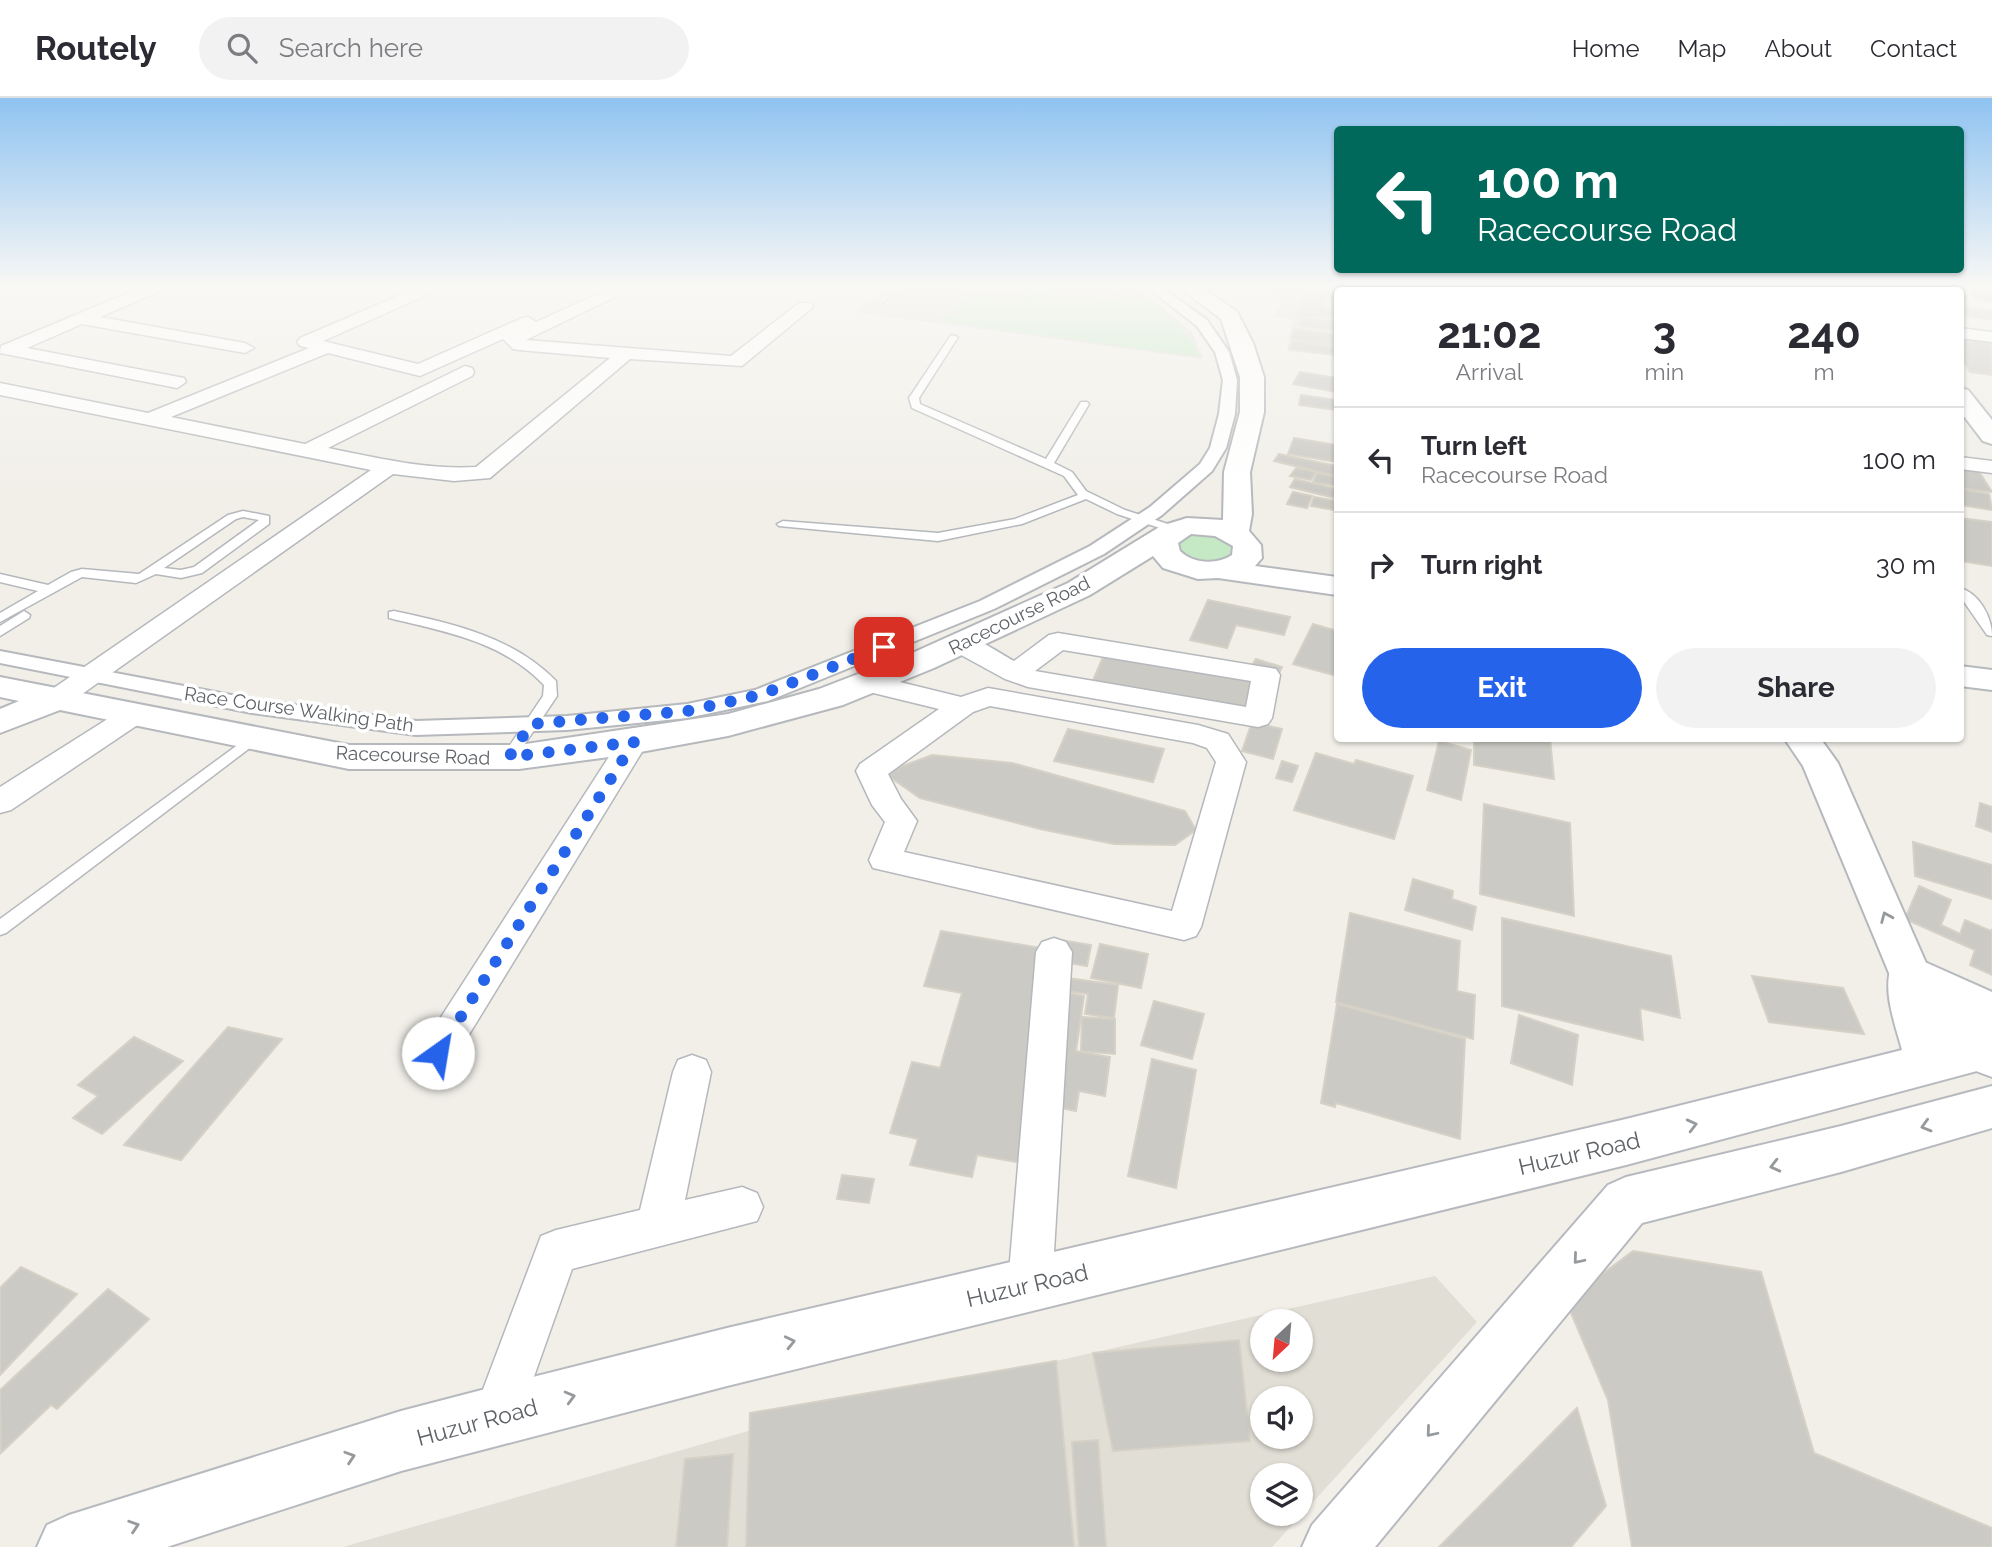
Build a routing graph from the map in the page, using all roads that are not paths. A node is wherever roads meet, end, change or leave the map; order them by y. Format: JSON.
{"nodes":[{"id":1,"x":30,"y":356,"type":"edge"},
{"id":2,"x":306,"y":356,"type":"edge"},
{"id":3,"x":362,"y":356,"type":"edge"},
{"id":4,"x":452,"y":356,"type":"edge"},
{"id":5,"x":498,"y":356,"type":"edge"},
{"id":6,"x":623,"y":356,"type":"edge"},
{"id":7,"x":647,"y":356,"type":"edge"},
{"id":8,"x":742,"y":356,"type":"edge"},
{"id":9,"x":942,"y":356,"type":"edge"},
{"id":10,"x":1223,"y":356,"type":"edge"},
{"id":11,"x":1246,"y":356,"type":"edge"},
{"id":12,"x":177,"y":382,"type":"dead end"},
{"id":13,"x":0,"y":389,"type":"edge"},
{"id":14,"x":1964,"y":400,"type":"edge"},
{"id":15,"x":1084,"y":404,"type":"dead end"},
{"id":16,"x":150,"y":419,"type":"junction"},
{"id":17,"x":1992,"y":436,"type":"edge"},
{"id":18,"x":307,"y":451,"type":"junction"},
{"id":19,"x":1048,"y":464,"type":"junction"},
{"id":20,"x":1964,"y":464,"type":"edge"},
{"id":21,"x":389,"y":467,"type":"junction"},
{"id":22,"x":1992,"y":467,"type":"edge"},
{"id":23,"x":1237,"y":472,"type":"junction"},
{"id":24,"x":1088,"y":495,"type":"junction"},
{"id":25,"x":783,"y":524,"type":"dead end"},
{"id":26,"x":1162,"y":528,"type":"junction"},
{"id":27,"x":1239,"y":536,"type":"junction"},
{"id":28,"x":153,"y":570,"type":"junction"},
{"id":29,"x":1214,"y":570,"type":"junction"},
{"id":30,"x":1334,"y":570,"type":"edge"},
{"id":31,"x":0,"y":578,"type":"edge"},
{"id":32,"x":1334,"y":586,"type":"edge"},
{"id":33,"x":1079,"y":589,"type":"junction"},
{"id":34,"x":47,"y":593,"type":"junction"},
{"id":35,"x":1964,"y":593,"type":"edge"},
{"id":36,"x":4,"y":613,"type":"edge"},
{"id":37,"x":394,"y":615,"type":"dead end"},
{"id":38,"x":0,"y":632,"type":"edge"},
{"id":39,"x":1992,"y":632,"type":"edge"},
{"id":40,"x":961,"y":644,"type":"junction"},
{"id":41,"x":0,"y":657,"type":"edge"},
{"id":42,"x":1033,"y":665,"type":"junction"},
{"id":43,"x":92,"y":675,"type":"junction"},
{"id":44,"x":1964,"y":676,"type":"edge"},
{"id":45,"x":1992,"y":680,"type":"edge"},
{"id":46,"x":867,"y":683,"type":"junction"},
{"id":47,"x":0,"y":687,"type":"edge"},
{"id":48,"x":58,"y":698,"type":"junction"},
{"id":49,"x":963,"y":706,"type":"junction"},
{"id":50,"x":135,"y":714,"type":"junction"},
{"id":51,"x":0,"y":722,"type":"edge"},
{"id":52,"x":531,"y":724,"type":"junction"},
{"id":53,"x":254,"y":738,"type":"junction"},
{"id":54,"x":634,"y":742,"type":"junction"},
{"id":55,"x":1803,"y":742,"type":"edge"},
{"id":56,"x":509,"y":757,"type":"junction"},
{"id":57,"x":0,"y":802,"type":"edge"},
{"id":58,"x":0,"y":928,"type":"edge"},
{"id":59,"x":1054,"y":952,"type":"dead end"},
{"id":60,"x":1909,"y":973,"type":"junction"},
{"id":61,"x":1990,"y":1041,"type":"edge"},
{"id":62,"x":438,"y":1053,"type":"dead end"},
{"id":63,"x":1930,"y":1065,"type":"junction"},
{"id":64,"x":692,"y":1072,"type":"dead end"},
{"id":65,"x":1992,"y":1107,"type":"edge"},
{"id":66,"x":1605,"y":1147,"type":"junction"},
{"id":67,"x":1643,"y":1198,"type":"junction"},
{"id":68,"x":742,"y":1207,"type":"dead end"},
{"id":69,"x":658,"y":1227,"type":"junction"},
{"id":70,"x":1030,"y":1284,"type":"junction"},
{"id":71,"x":497,"y":1416,"type":"junction"},
{"id":72,"x":69,"y":1547,"type":"edge"},
{"id":73,"x":1334,"y":1547,"type":"edge"}],
"edges":[{"from":1,"to":12,"type":"street"},
{"from":2,"to":16,"type":"street"},
{"from":3,"to":4,"type":"street"},
{"from":5,"to":18,"type":"street"},
{"from":6,"to":21,"type":"street"},
{"from":7,"to":8,"type":"street"},
{"from":9,"to":19,"type":"lane"},
{"from":10,"to":26,"type":"street","name":"Race Course Walking Path"},
{"from":11,"to":23,"type":"street"},
{"from":13,"to":16,"type":"street"},
{"from":14,"to":17,"type":"street"},
{"from":15,"to":19,"type":"lane"},
{"from":16,"to":18,"type":"street"},
{"from":18,"to":21,"type":"street"},
{"from":19,"to":24,"type":"lane"},
{"from":20,"to":22,"type":"street"},
{"from":21,"to":43,"type":"street"},
{"from":23,"to":26,"type":"street","name":"Racecourse Road"},
{"from":23,"to":27,"type":"street"},
{"from":24,"to":25,"type":"lane"},
{"from":24,"to":26,"type":"lane"},
{"from":26,"to":27,"type":"street"},
{"from":26,"to":29,"type":"street"},
{"from":26,"to":33,"type":"street","name":"Racecourse Road"},
{"from":26,"to":52,"type":"street","name":"Race Course Walking Path"},
{"from":27,"to":29,"type":"street"},
{"from":27,"to":30,"type":"street"},
{"from":28,"to":28,"type":"lane"},
{"from":28,"to":34,"type":"lane"},
{"from":29,"to":32,"type":"street"},
{"from":29,"to":33,"type":"street"},
{"from":31,"to":34,"type":"lane"},
{"from":33,"to":40,"type":"street","name":"Racecourse Road"},
{"from":34,"to":36,"type":"lane"},
{"from":34,"to":38,"type":"lane"},
{"from":35,"to":39,"type":"lane"},
{"from":37,"to":52,"type":"lane"},
{"from":40,"to":42,"type":"street"},
{"from":40,"to":46,"type":"street","name":"Racecourse Road"},
{"from":41,"to":43,"type":"street","name":"Race Course Walking Path"},
{"from":42,"to":42,"type":"street"},
{"from":43,"to":48,"type":"street"},
{"from":43,"to":52,"type":"street","name":"Race Course Walking Path"},
{"from":44,"to":45,"type":"street"},
{"from":46,"to":49,"type":"street"},
{"from":46,"to":54,"type":"street","name":"Racecourse Road"},
{"from":47,"to":48,"type":"street","name":"Racecourse Road"},
{"from":48,"to":50,"type":"street","name":"Racecourse Road"},
{"from":48,"to":51,"type":"street"},
{"from":49,"to":49,"type":"street"},
{"from":50,"to":53,"type":"street","name":"Racecourse Road"},
{"from":50,"to":57,"type":"street"},
{"from":52,"to":56,"type":"lane"},
{"from":53,"to":56,"type":"street","name":"Racecourse Road"},
{"from":53,"to":58,"type":"lane"},
{"from":54,"to":56,"type":"street","name":"Racecourse Road"},
{"from":54,"to":62,"type":"street"},
{"from":60,"to":55,"type":"street","one_way":true},
{"from":59,"to":70,"type":"street"},
{"from":60,"to":61,"type":"street"},
{"from":60,"to":63,"type":"street"},
{"from":61,"to":63,"type":"street","name":"Huzur Road"},
{"from":66,"to":63,"type":"street","name":"Huzur Road","one_way":true},
{"from":64,"to":69,"type":"street"},
{"from":65,"to":67,"type":"street","one_way":true},
{"from":66,"to":67,"type":"street"},
{"from":66,"to":70,"type":"street","name":"Huzur Road"},
{"from":67,"to":73,"type":"street","one_way":true},
{"from":68,"to":69,"type":"street"},
{"from":69,"to":71,"type":"street"},
{"from":71,"to":70,"type":"street","name":"Huzur Road","one_way":true},
{"from":72,"to":71,"type":"street","name":"Huzur Road","one_way":true}]}
